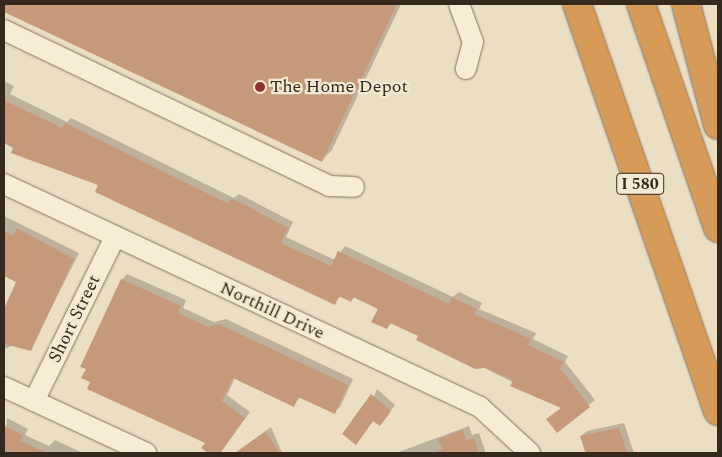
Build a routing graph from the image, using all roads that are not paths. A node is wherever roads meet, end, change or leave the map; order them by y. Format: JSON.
{"nodes":[{"id":1,"x":459,"y":4,"type":"edge"},
{"id":2,"x":561,"y":4,"type":"edge"},
{"id":3,"x":577,"y":4,"type":"edge"},
{"id":4,"x":641,"y":4,"type":"edge"},
{"id":5,"x":686,"y":4,"type":"edge"},
{"id":6,"x":4,"y":30,"type":"edge"},
{"id":7,"x":466,"y":69,"type":"dead end"},
{"id":8,"x":718,"y":125,"type":"edge"},
{"id":9,"x":4,"y":184,"type":"edge"},
{"id":10,"x":354,"y":188,"type":"dead end"},
{"id":11,"x":718,"y":228,"type":"edge"},
{"id":12,"x":115,"y":237,"type":"junction"},
{"id":13,"x":702,"y":364,"type":"junction"},
{"id":14,"x":4,"y":387,"type":"edge"},
{"id":15,"x":34,"y":401,"type":"junction"},
{"id":16,"x":718,"y":411,"type":"edge"},
{"id":17,"x":146,"y":453,"type":"edge"},
{"id":18,"x":530,"y":453,"type":"edge"}],
"edges":[{"from":1,"to":7,"type":"street"},
{"from":2,"to":13,"type":"highway"},
{"from":3,"to":13,"type":"highway","number":"I 580"},
{"from":4,"to":11,"type":"highway"},
{"from":5,"to":8,"type":"highway"},
{"from":6,"to":10,"type":"street"},
{"from":9,"to":12,"type":"street","name":"Northill Drive"},
{"from":12,"to":15,"type":"street","name":"Short Street"},
{"from":12,"to":18,"type":"street","name":"Northill Drive"},
{"from":13,"to":16,"type":"highway","number":"I 580"},
{"from":14,"to":15,"type":"street"},
{"from":15,"to":17,"type":"street"}]}
